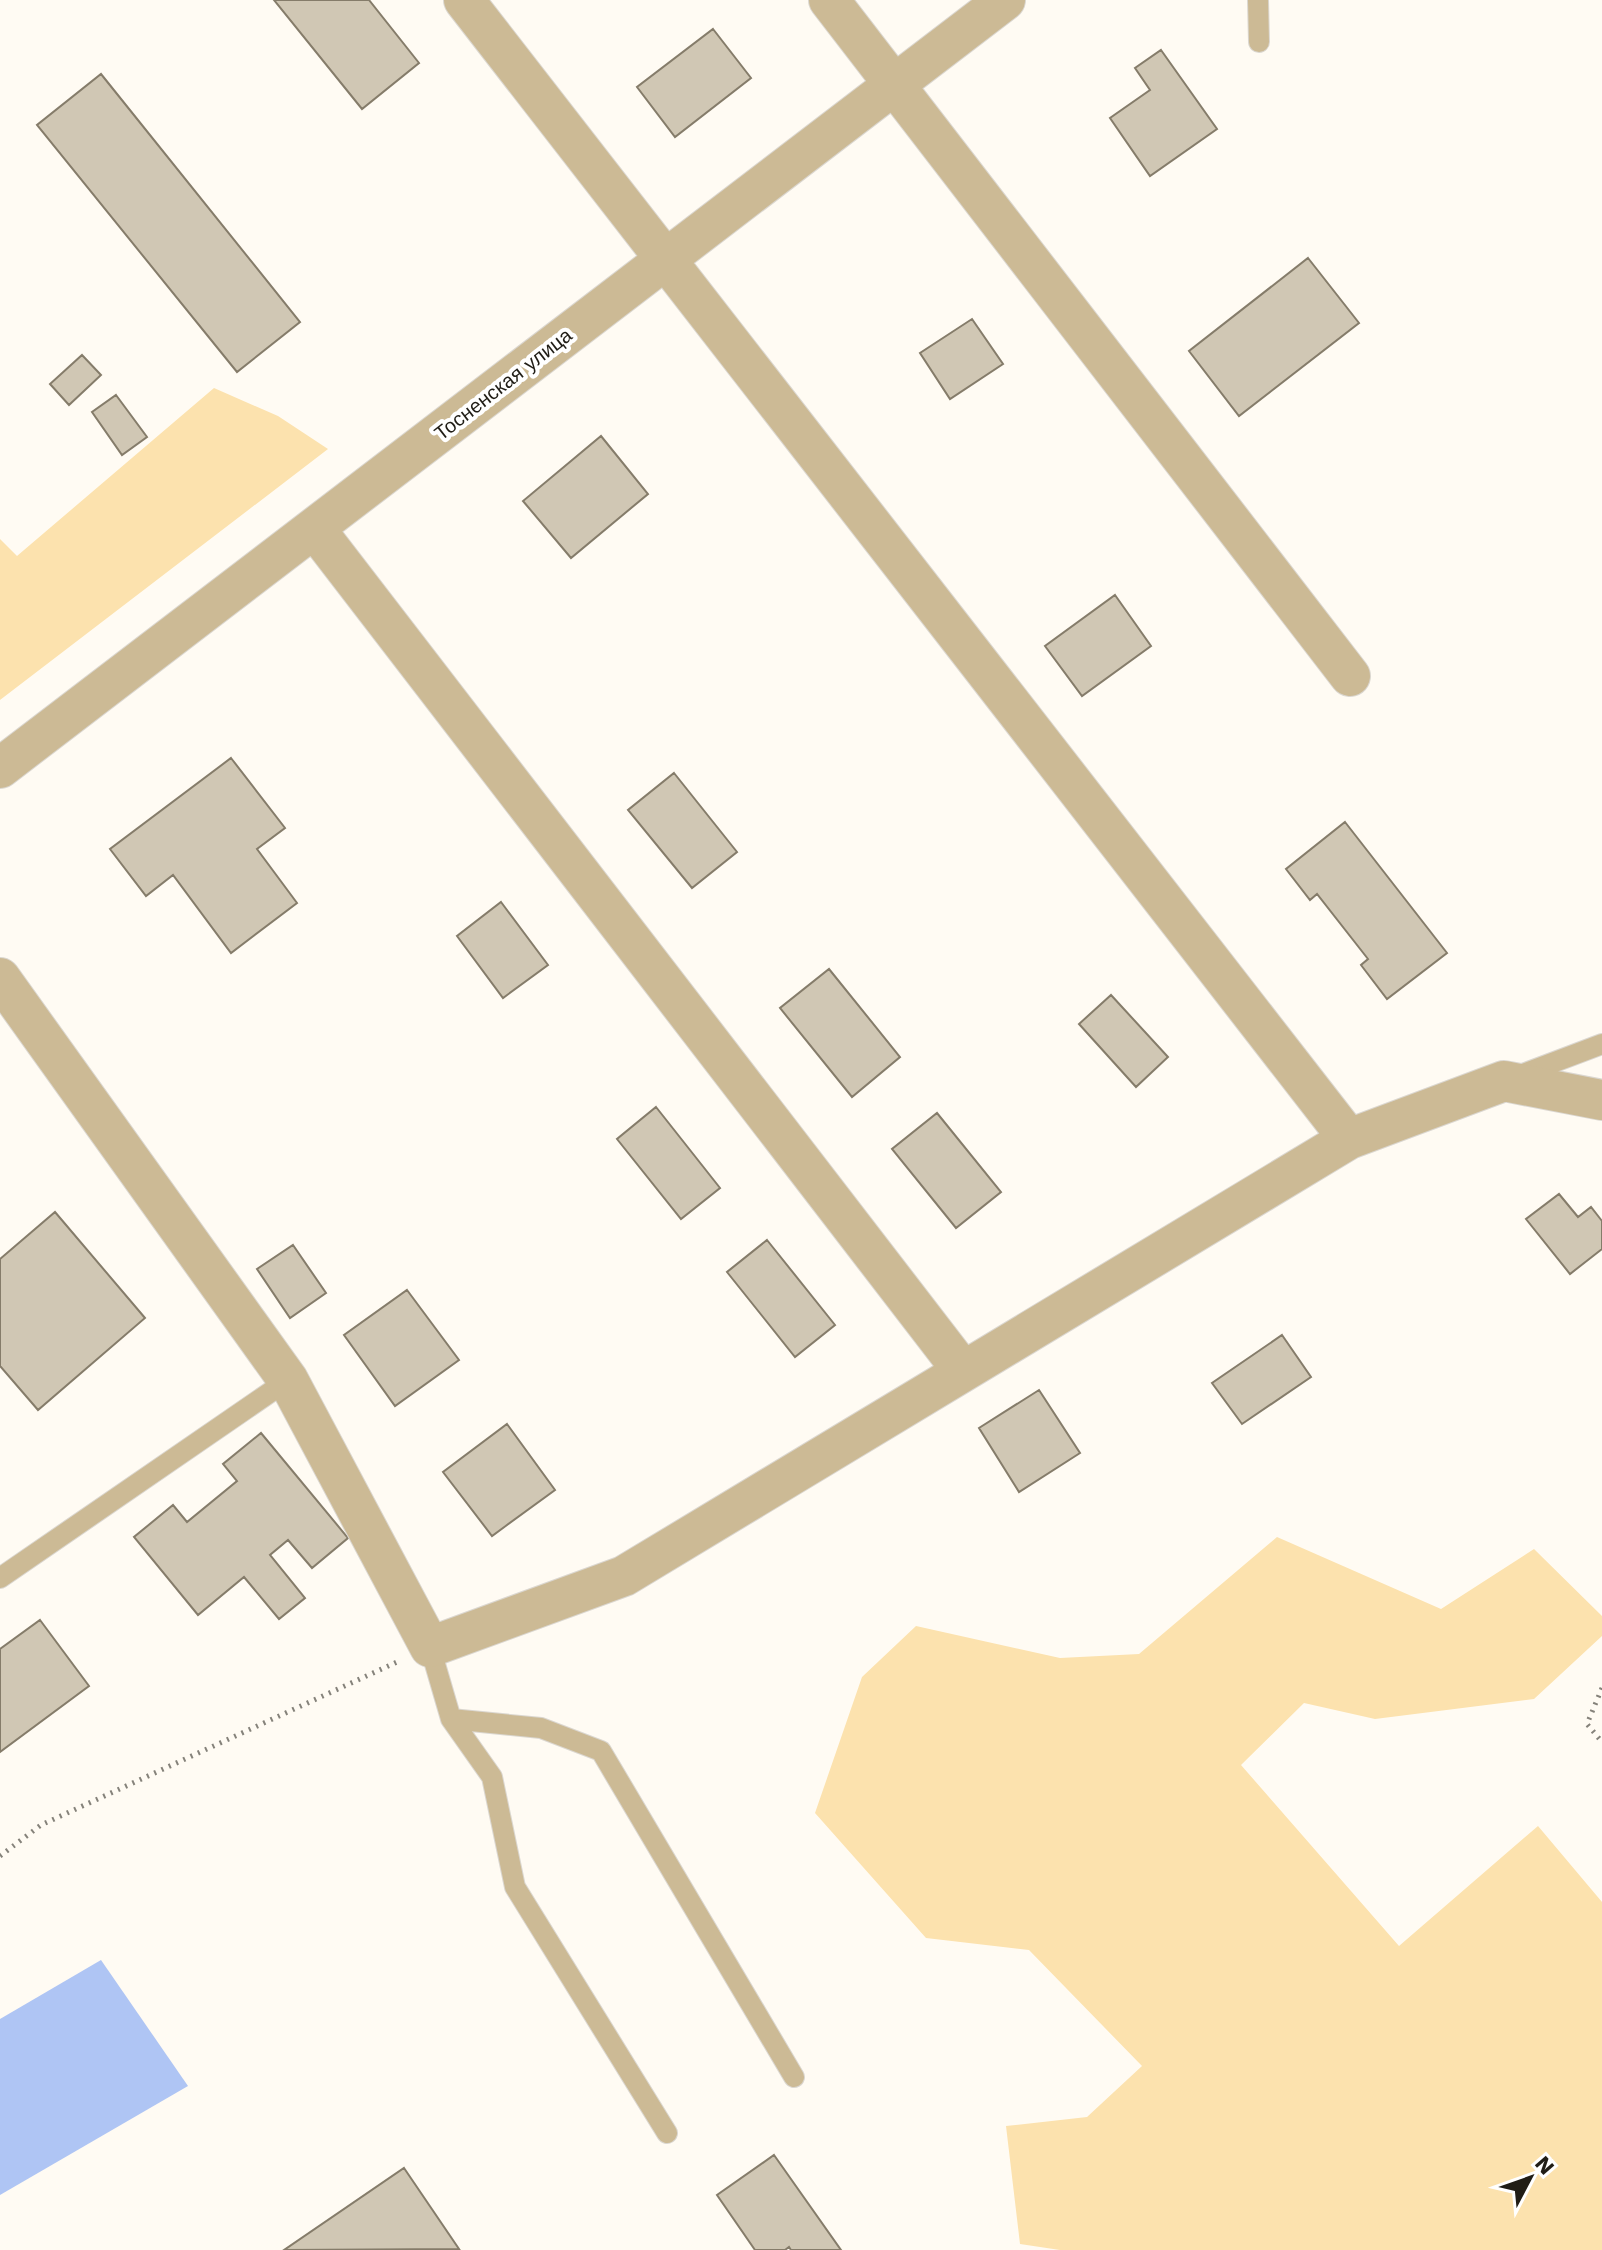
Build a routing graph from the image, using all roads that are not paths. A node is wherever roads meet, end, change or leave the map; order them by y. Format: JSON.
{"nodes":[{"id":1,"x":464,"y":0,"type":"edge"},
{"id":2,"x":829,"y":0,"type":"edge"},
{"id":3,"x":1005,"y":0,"type":"edge"},
{"id":4,"x":1258,"y":0,"type":"edge"},
{"id":5,"x":1259,"y":42,"type":"dead end"},
{"id":6,"x":894,"y":84,"type":"junction"},
{"id":7,"x":665,"y":260,"type":"junction"},
{"id":8,"x":315,"y":529,"type":"junction"},
{"id":9,"x":1350,"y":676,"type":"dead end"},
{"id":10,"x":0,"y":768,"type":"edge"},
{"id":11,"x":0,"y":978,"type":"edge"},
{"id":12,"x":1602,"y":1044,"type":"edge"},
{"id":13,"x":1504,"y":1081,"type":"junction"},
{"id":14,"x":1602,"y":1100,"type":"edge"},
{"id":15,"x":1349,"y":1139,"type":"junction"},
{"id":16,"x":963,"y":1371,"type":"junction"},
{"id":17,"x":288,"y":1380,"type":"junction"},
{"id":18,"x":0,"y":1578,"type":"edge"},
{"id":19,"x":430,"y":1647,"type":"junction"},
{"id":20,"x":451,"y":1719,"type":"junction"},
{"id":21,"x":794,"y":2077,"type":"dead end"},
{"id":22,"x":667,"y":2133,"type":"dead end"}],
"edges":[{"from":1,"to":7,"type":"street"},
{"from":2,"to":6,"type":"street"},
{"from":3,"to":6,"type":"street","name":"Тосненская улица"},
{"from":4,"to":5,"type":"lane"},
{"from":6,"to":7,"type":"street","name":"Тосненская улица"},
{"from":6,"to":9,"type":"street"},
{"from":7,"to":8,"type":"street","name":"Тосненская улица"},
{"from":7,"to":15,"type":"street"},
{"from":8,"to":10,"type":"street","name":"Тосненская улица"},
{"from":8,"to":16,"type":"street"},
{"from":11,"to":17,"type":"street"},
{"from":12,"to":13,"type":"lane"},
{"from":13,"to":14,"type":"street"},
{"from":13,"to":15,"type":"street"},
{"from":15,"to":16,"type":"street"},
{"from":16,"to":19,"type":"street"},
{"from":17,"to":18,"type":"lane"},
{"from":17,"to":19,"type":"street"},
{"from":19,"to":20,"type":"lane"},
{"from":20,"to":21,"type":"lane"},
{"from":20,"to":22,"type":"lane"}]}
